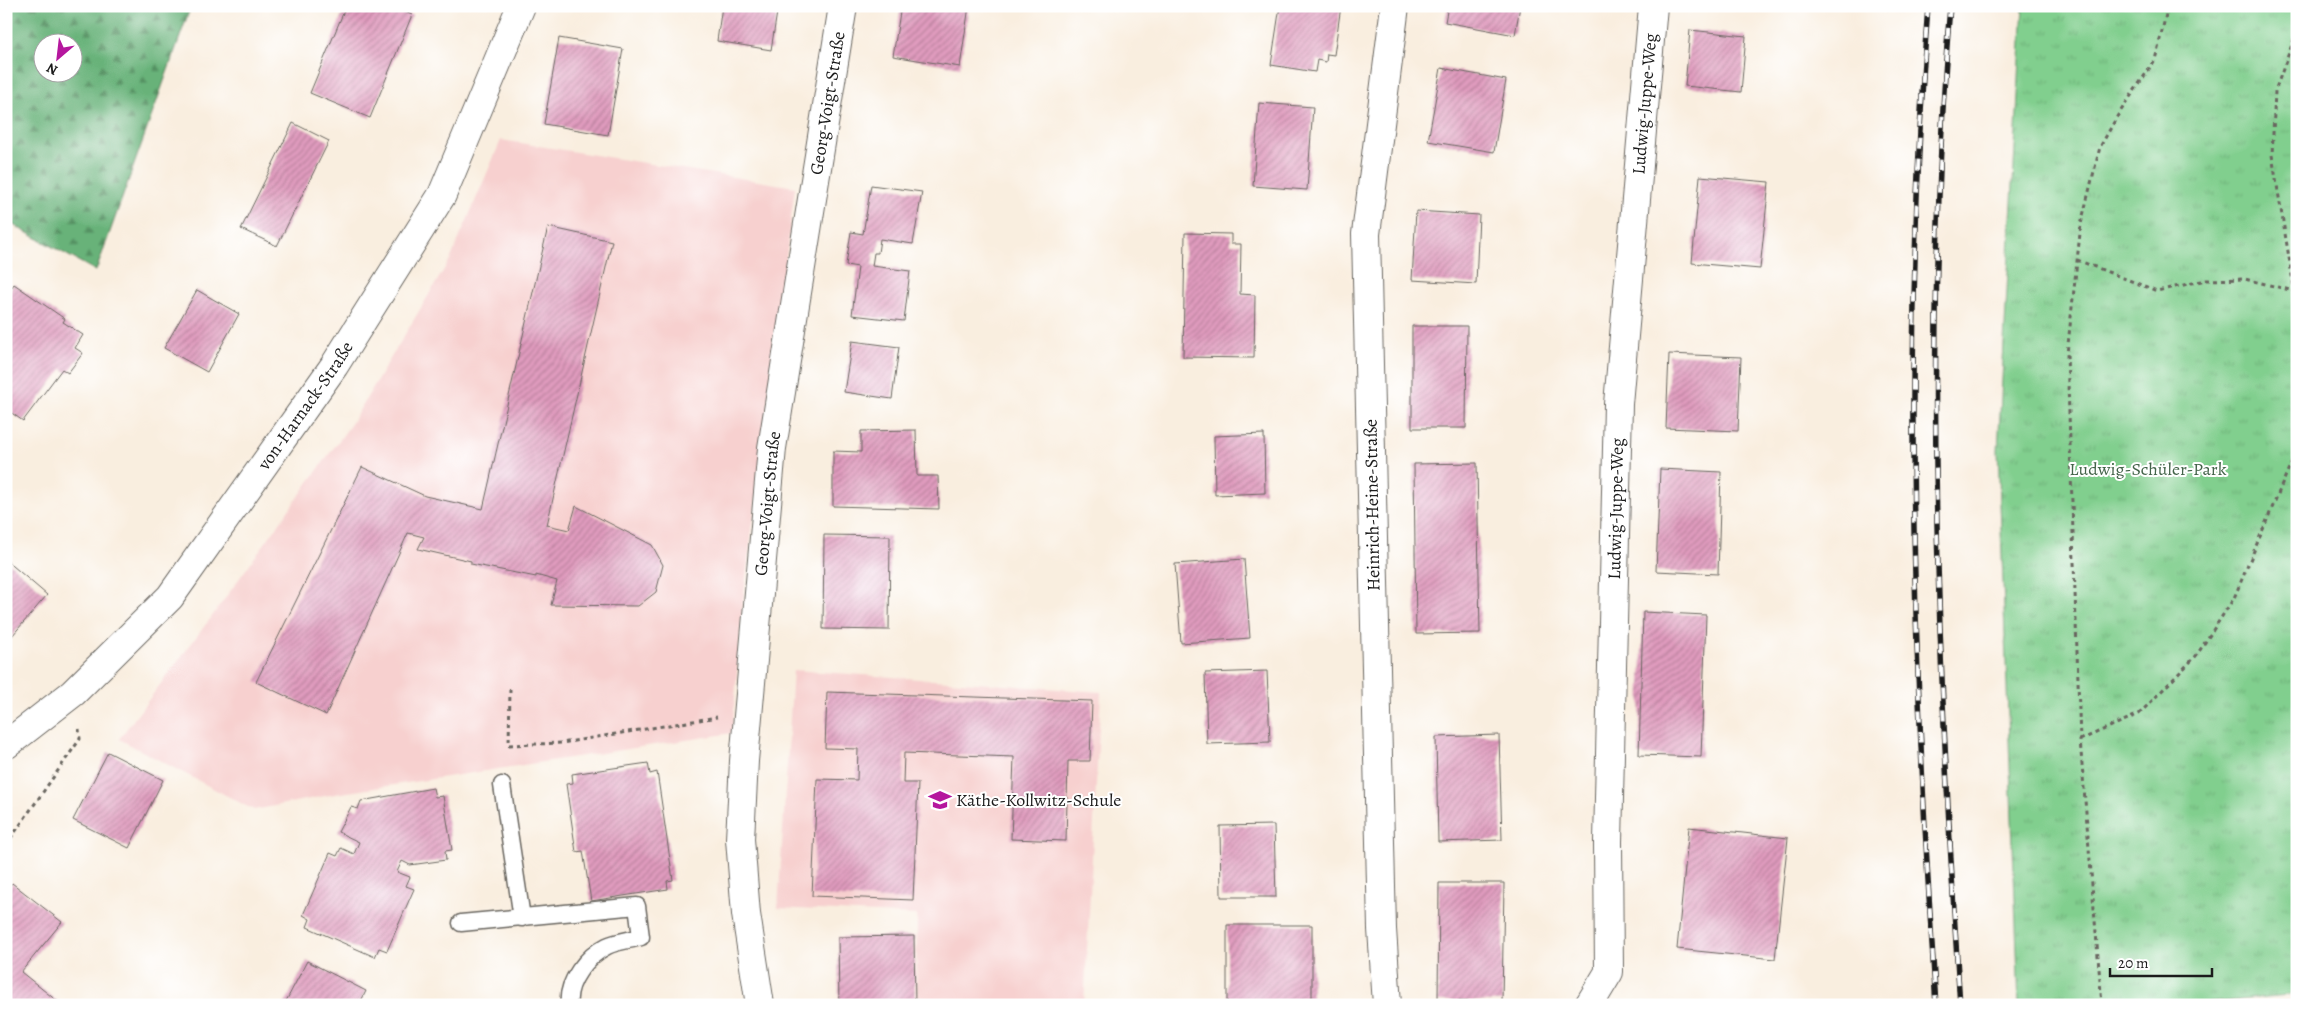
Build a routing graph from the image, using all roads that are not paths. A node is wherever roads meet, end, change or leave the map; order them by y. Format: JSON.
{"nodes":[{"id":1,"x":521,"y":6,"type":"edge"},
{"id":2,"x":843,"y":6,"type":"edge"},
{"id":3,"x":1395,"y":6,"type":"edge"},
{"id":4,"x":1653,"y":6,"type":"edge"},
{"id":5,"x":6,"y":745,"type":"edge"},
{"id":6,"x":502,"y":785,"type":"dead end"},
{"id":7,"x":522,"y":918,"type":"junction"},
{"id":8,"x":461,"y":923,"type":"dead end"},
{"id":9,"x":569,"y":1005,"type":"edge"},
{"id":10,"x":760,"y":1005,"type":"edge"},
{"id":11,"x":1387,"y":1005,"type":"edge"},
{"id":12,"x":1589,"y":1005,"type":"edge"}],
"edges":[{"from":1,"to":5,"type":"street","name":"von-Harnack-Straße"},
{"from":2,"to":10,"type":"street","name":"Georg-Voigt-Straße"},
{"from":3,"to":11,"type":"street","name":"Heinrich-Heine-Straße"},
{"from":4,"to":12,"type":"street","name":"Ludwig-Juppe-Weg"},
{"from":6,"to":7,"type":"lane"},
{"from":7,"to":8,"type":"lane"},
{"from":7,"to":9,"type":"lane"}]}
